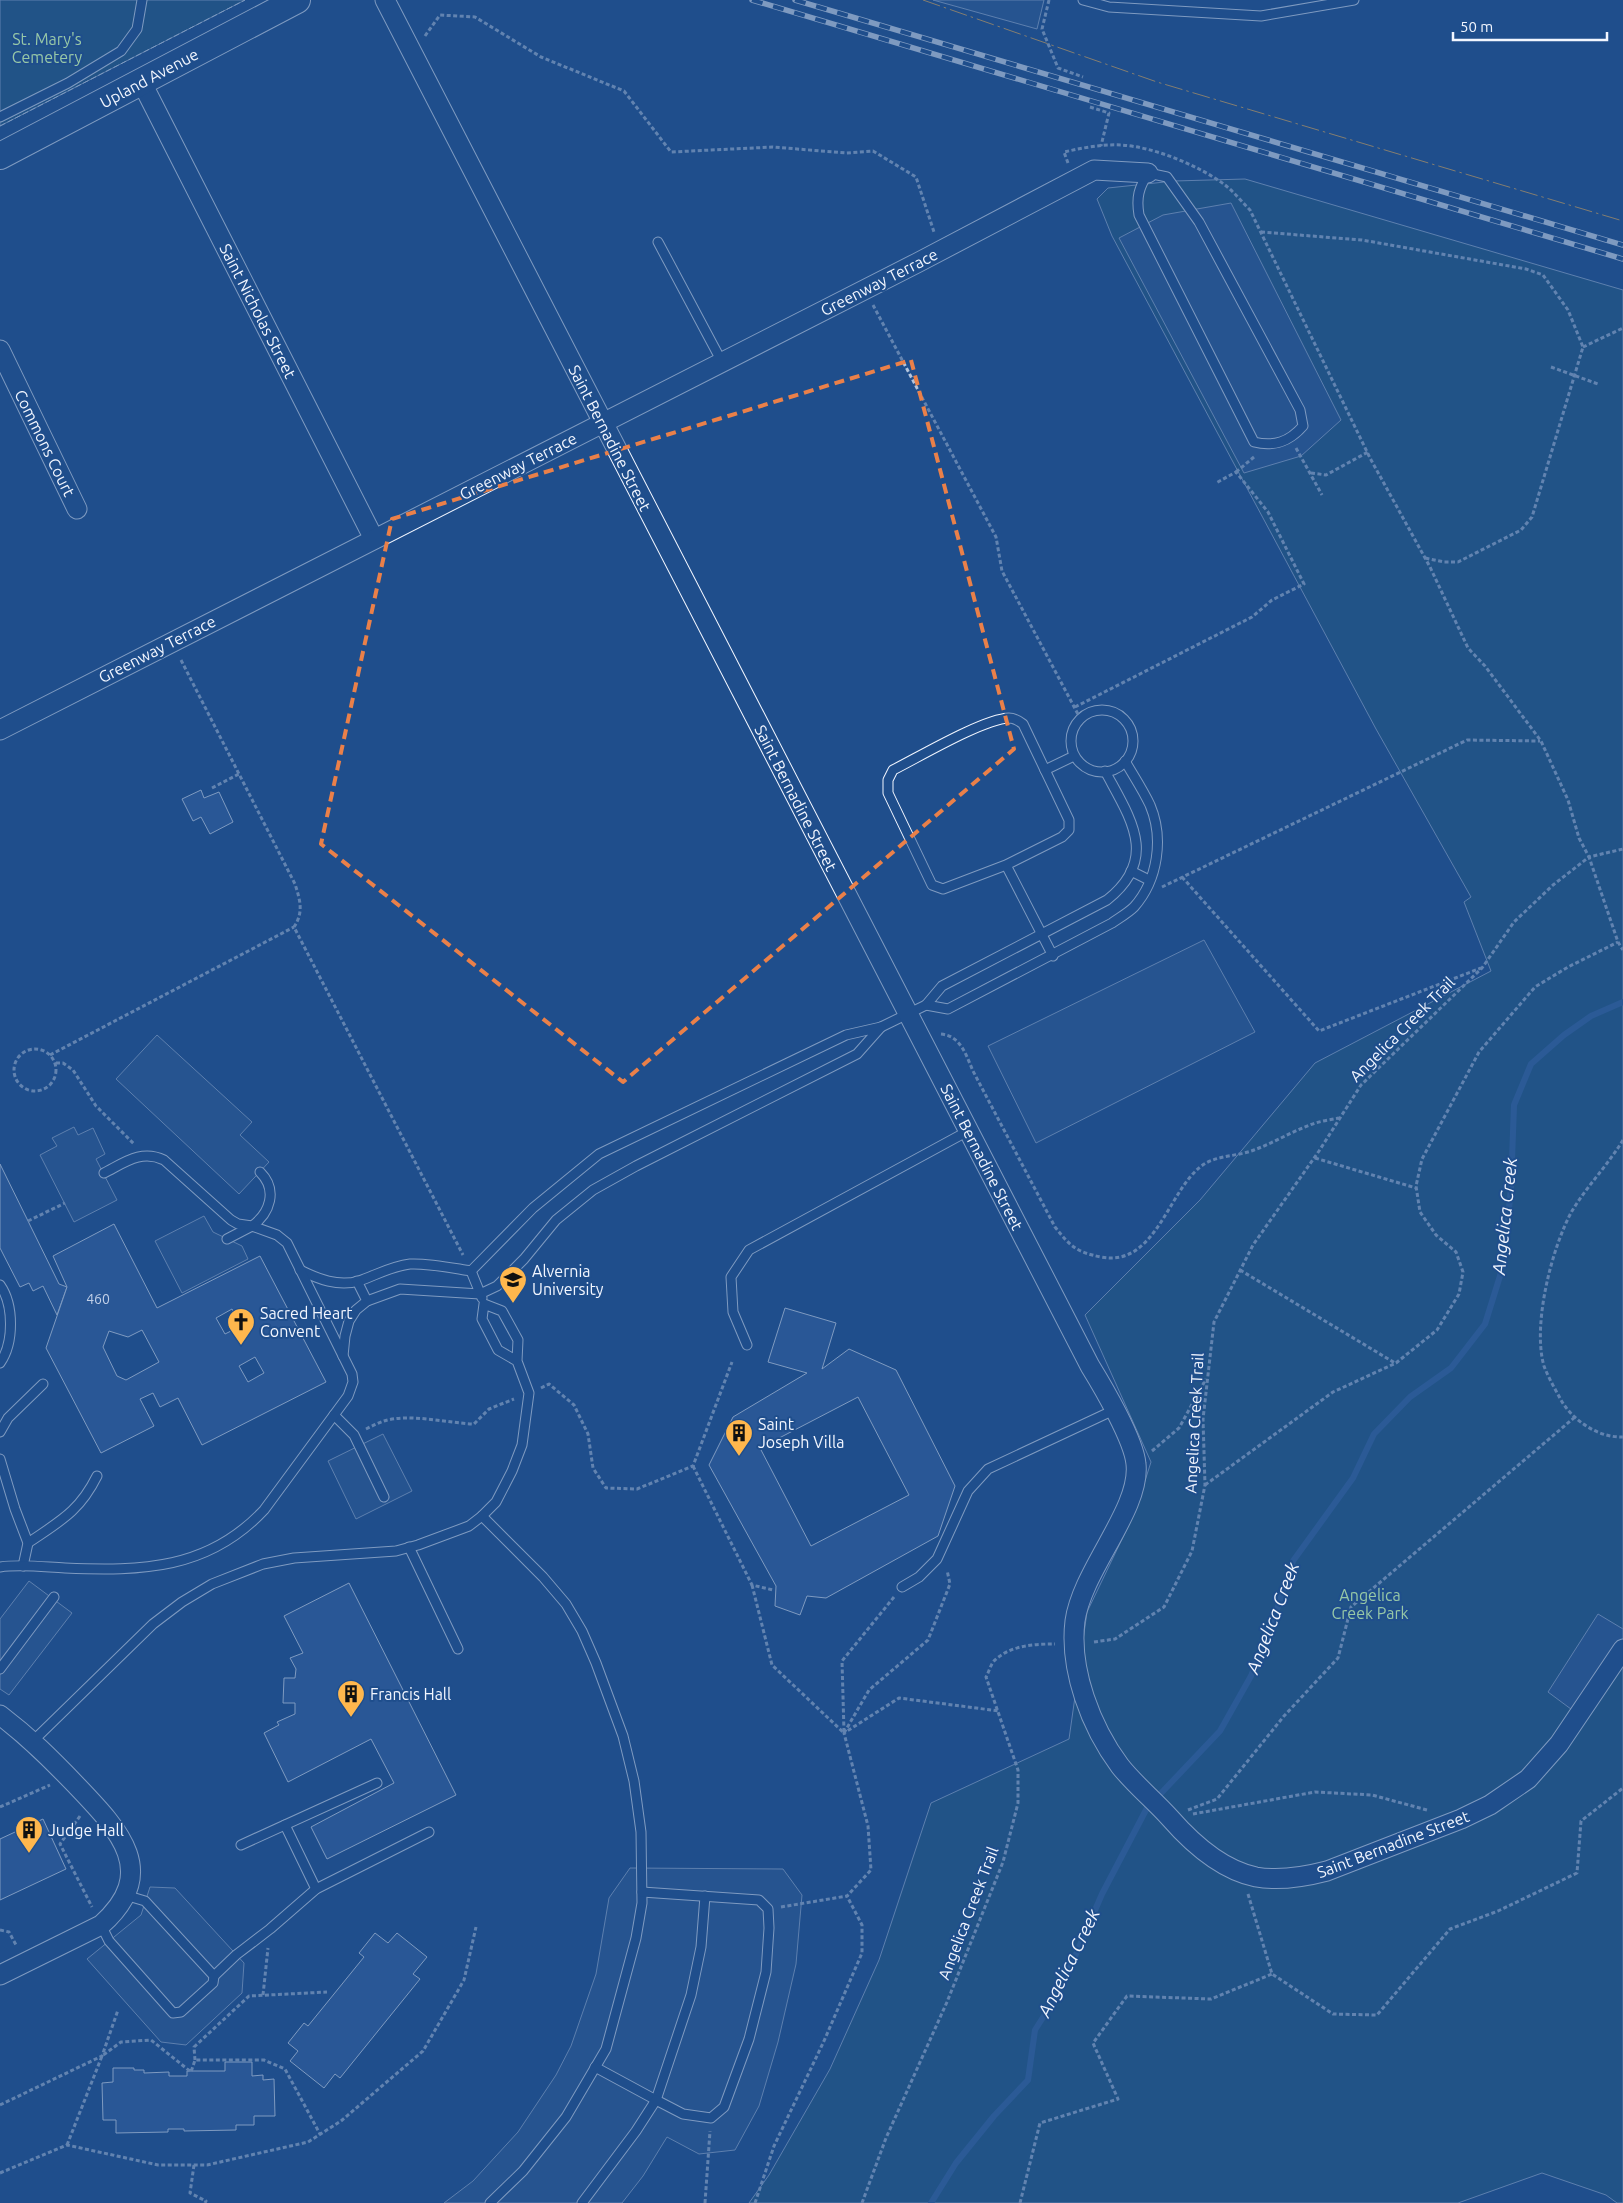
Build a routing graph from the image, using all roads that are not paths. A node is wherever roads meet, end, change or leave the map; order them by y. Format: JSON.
{"nodes":[{"id":1,"x":142,"y":0,"type":"edge"},
{"id":2,"x":298,"y":0,"type":"edge"},
{"id":3,"x":385,"y":0,"type":"edge"},
{"id":4,"x":1083,"y":0,"type":"edge"},
{"id":5,"x":1354,"y":0,"type":"edge"},
{"id":6,"x":142,"y":82,"type":"junction"},
{"id":7,"x":0,"y":117,"type":"edge"},
{"id":8,"x":0,"y":156,"type":"edge"},
{"id":9,"x":1148,"y":173,"type":"junction"},
{"id":10,"x":658,"y":242,"type":"dead end"},
{"id":11,"x":0,"y":350,"type":"edge"},
{"id":12,"x":722,"y":362,"type":"junction"},
{"id":13,"x":602,"y":423,"type":"junction"},
{"id":14,"x":77,"y":509,"type":"dead end"},
{"id":15,"x":374,"y":539,"type":"junction"},
{"id":16,"x":0,"y":730,"type":"edge"},
{"id":17,"x":1074,"y":756,"type":"junction"},
{"id":18,"x":1125,"y":761,"type":"junction"},
{"id":19,"x":1045,"y":770,"type":"junction"},
{"id":20,"x":1105,"y":771,"type":"junction"},
{"id":21,"x":1006,"y":865,"type":"junction"},
{"id":22,"x":1132,"y":871,"type":"junction"},
{"id":23,"x":1149,"y":880,"type":"junction"},
{"id":24,"x":1042,"y":934,"type":"junction"},
{"id":25,"x":1052,"y":956,"type":"junction"},
{"id":26,"x":926,"y":1005,"type":"junction"},
{"id":27,"x":908,"y":1014,"type":"junction"},
{"id":28,"x":880,"y":1027,"type":"junction"},
{"id":29,"x":968,"y":1131,"type":"junction"},
{"id":30,"x":260,"y":1172,"type":"dead end"},
{"id":31,"x":104,"y":1173,"type":"dead end"},
{"id":32,"x":252,"y":1226,"type":"junction"},
{"id":33,"x":227,"y":1239,"type":"dead end"},
{"id":34,"x":300,"y":1270,"type":"junction"},
{"id":35,"x":471,"y":1271,"type":"junction"},
{"id":36,"x":357,"y":1281,"type":"junction"},
{"id":37,"x":0,"y":1285,"type":"edge"},
{"id":38,"x":480,"y":1294,"type":"junction"},
{"id":39,"x":367,"y":1301,"type":"junction"},
{"id":40,"x":484,"y":1304,"type":"junction"},
{"id":41,"x":746,"y":1345,"type":"dead end"},
{"id":42,"x":342,"y":1356,"type":"junction"},
{"id":43,"x":517,"y":1361,"type":"junction"},
{"id":44,"x":0,"y":1363,"type":"edge"},
{"id":45,"x":42,"y":1384,"type":"dead end"},
{"id":46,"x":1114,"y":1410,"type":"junction"},
{"id":47,"x":334,"y":1415,"type":"junction"},
{"id":48,"x":0,"y":1432,"type":"edge"},
{"id":49,"x":0,"y":1459,"type":"edge"},
{"id":50,"x":97,"y":1476,"type":"dead end"},
{"id":51,"x":384,"y":1497,"type":"dead end"},
{"id":52,"x":482,"y":1516,"type":"junction"},
{"id":53,"x":28,"y":1543,"type":"junction"},
{"id":54,"x":409,"y":1548,"type":"junction"},
{"id":55,"x":23,"y":1566,"type":"junction"},
{"id":56,"x":0,"y":1567,"type":"edge"},
{"id":57,"x":902,"y":1587,"type":"road end"},
{"id":58,"x":54,"y":1597,"type":"dead end"},
{"id":59,"x":458,"y":1649,"type":"dead end"},
{"id":60,"x":1623,"y":1649,"type":"edge"},
{"id":61,"x":0,"y":1669,"type":"edge"},
{"id":62,"x":0,"y":1715,"type":"edge"},
{"id":63,"x":33,"y":1741,"type":"junction"},
{"id":64,"x":377,"y":1783,"type":"dead end"},
{"id":65,"x":285,"y":1825,"type":"junction"},
{"id":66,"x":429,"y":1832,"type":"dead end"},
{"id":67,"x":241,"y":1845,"type":"dead end"},
{"id":68,"x":316,"y":1889,"type":"junction"},
{"id":69,"x":642,"y":1892,"type":"junction"},
{"id":70,"x":125,"y":1895,"type":"junction"},
{"id":71,"x":705,"y":1896,"type":"junction"},
{"id":72,"x":101,"y":1925,"type":"junction"},
{"id":73,"x":0,"y":1975,"type":"edge"},
{"id":74,"x":214,"y":1976,"type":"junction"},
{"id":75,"x":595,"y":2067,"type":"junction"},
{"id":76,"x":656,"y":2100,"type":"junction"},
{"id":77,"x":490,"y":2203,"type":"edge"},
{"id":78,"x":582,"y":2203,"type":"edge"}],
"edges":[{"from":1,"to":7,"type":"lane"},
{"from":2,"to":6,"type":"street","name":"Upland Avenue"},
{"from":3,"to":13,"type":"street","name":"Saint Bernadine Street"},
{"from":4,"to":5,"type":"lane"},
{"from":6,"to":8,"type":"street","name":"Upland Avenue"},
{"from":6,"to":15,"type":"street","name":"Saint Nicholas Street"},
{"from":9,"to":9,"type":"lane"},
{"from":9,"to":12,"type":"street","name":"Greenway Terrace"},
{"from":10,"to":12,"type":"lane"},
{"from":11,"to":14,"type":"street","name":"Commons Court"},
{"from":12,"to":13,"type":"street","name":"Greenway Terrace"},
{"from":13,"to":15,"type":"street","name":"Greenway Terrace"},
{"from":13,"to":27,"type":"street","name":"Saint Bernadine Street"},
{"from":15,"to":16,"type":"street","name":"Greenway Terrace"},
{"from":17,"to":18,"type":"lane"},
{"from":17,"to":19,"type":"lane"},
{"from":17,"to":20,"type":"lane"},
{"from":18,"to":20,"type":"lane"},
{"from":18,"to":23,"type":"lane"},
{"from":19,"to":21,"type":"lane"},
{"from":19,"to":21,"type":"lane"},
{"from":20,"to":22,"type":"lane"},
{"from":21,"to":24,"type":"lane"},
{"from":22,"to":23,"type":"lane"},
{"from":22,"to":24,"type":"lane"},
{"from":23,"to":25,"type":"lane"},
{"from":24,"to":25,"type":"lane"},
{"from":24,"to":26,"type":"lane"},
{"from":25,"to":26,"type":"lane"},
{"from":26,"to":27,"type":"lane"},
{"from":27,"to":28,"type":"lane"},
{"from":27,"to":29,"type":"street","name":"Saint Bernadine Street"},
{"from":28,"to":35,"type":"lane"},
{"from":28,"to":38,"type":"lane"},
{"from":29,"to":41,"type":"lane"},
{"from":29,"to":46,"type":"street","name":"Saint Bernadine Street"},
{"from":30,"to":32,"type":"lane"},
{"from":31,"to":32,"type":"lane"},
{"from":32,"to":33,"type":"lane"},
{"from":32,"to":34,"type":"lane"},
{"from":34,"to":36,"type":"lane"},
{"from":34,"to":42,"type":"lane"},
{"from":35,"to":36,"type":"lane"},
{"from":35,"to":38,"type":"lane"},
{"from":36,"to":39,"type":"lane"},
{"from":37,"to":44,"type":"lane"},
{"from":38,"to":39,"type":"lane"},
{"from":38,"to":40,"type":"lane"},
{"from":39,"to":42,"type":"lane"},
{"from":40,"to":43,"type":"lane"},
{"from":40,"to":43,"type":"lane"},
{"from":42,"to":47,"type":"lane"},
{"from":43,"to":52,"type":"lane"},
{"from":45,"to":48,"type":"lane"},
{"from":46,"to":57,"type":"lane"},
{"from":46,"to":60,"type":"street","name":"Saint Bernadine Street"},
{"from":47,"to":51,"type":"lane"},
{"from":47,"to":55,"type":"lane"},
{"from":49,"to":53,"type":"lane"},
{"from":50,"to":53,"type":"lane"},
{"from":52,"to":54,"type":"lane"},
{"from":52,"to":69,"type":"lane"},
{"from":53,"to":55,"type":"lane"},
{"from":54,"to":59,"type":"lane"},
{"from":54,"to":63,"type":"lane"},
{"from":55,"to":56,"type":"lane"},
{"from":58,"to":61,"type":"lane"},
{"from":62,"to":63,"type":"street"},
{"from":63,"to":70,"type":"street"},
{"from":64,"to":65,"type":"lane"},
{"from":65,"to":67,"type":"lane"},
{"from":65,"to":68,"type":"lane"},
{"from":66,"to":68,"type":"lane"},
{"from":68,"to":74,"type":"lane"},
{"from":69,"to":71,"type":"lane"},
{"from":69,"to":75,"type":"lane"},
{"from":70,"to":72,"type":"street"},
{"from":70,"to":74,"type":"lane"},
{"from":71,"to":76,"type":"lane"},
{"from":71,"to":76,"type":"lane"},
{"from":72,"to":73,"type":"street"},
{"from":72,"to":74,"type":"lane"},
{"from":75,"to":76,"type":"lane"},
{"from":75,"to":77,"type":"lane"},
{"from":76,"to":78,"type":"lane"}]}
